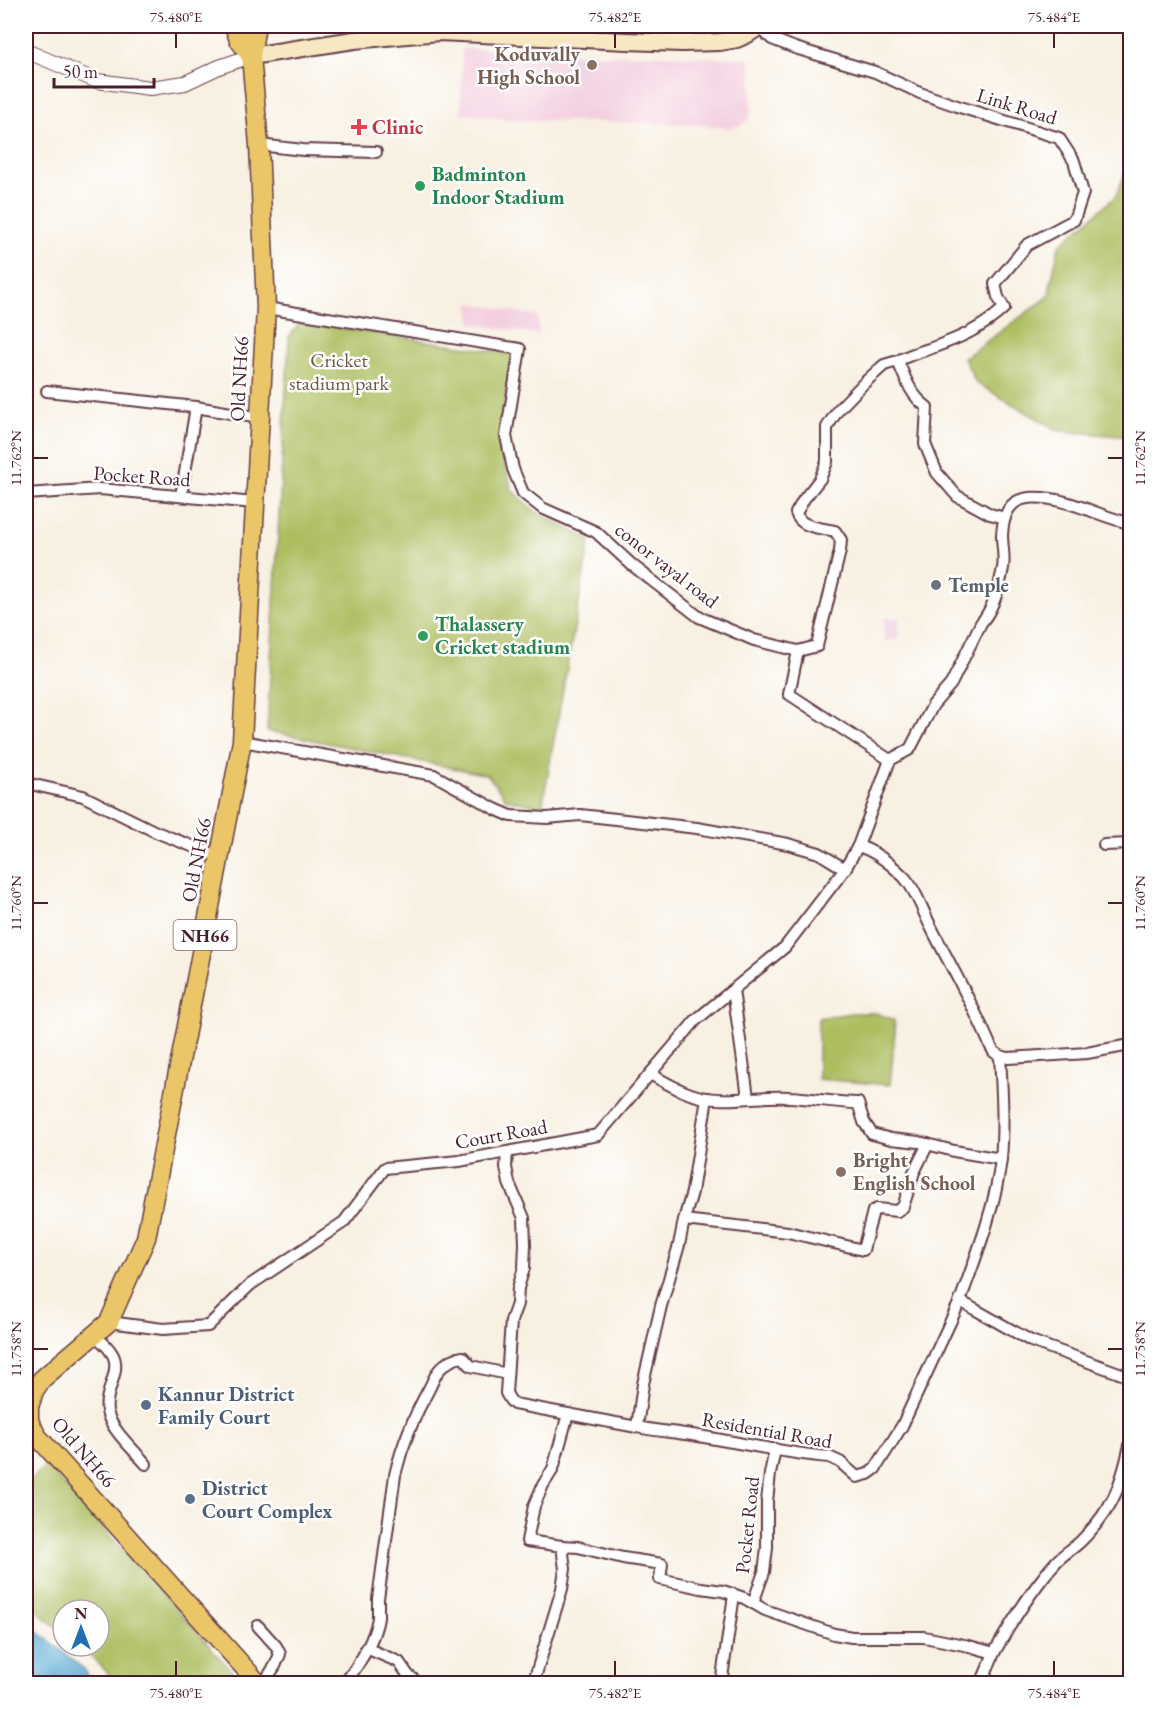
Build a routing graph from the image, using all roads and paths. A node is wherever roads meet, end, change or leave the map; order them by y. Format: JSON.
{"nodes":[{"id":1,"x":234,"y":26,"type":"edge"},
{"id":2,"x":253,"y":26,"type":"edge"},
{"id":3,"x":759,"y":26,"type":"edge"},
{"id":4,"x":26,"y":51,"type":"edge"},
{"id":5,"x":251,"y":56,"type":"junction"},
{"id":6,"x":259,"y":145,"type":"junction"},
{"id":7,"x":376,"y":152,"type":"dead end"},
{"id":8,"x":266,"y":308,"type":"junction"},
{"id":9,"x":898,"y":361,"type":"junction"},
{"id":10,"x":47,"y":390,"type":"dead end"},
{"id":11,"x":196,"y":407,"type":"junction"},
{"id":12,"x":260,"y":418,"type":"junction"},
{"id":13,"x":26,"y":494,"type":"edge"},
{"id":14,"x":181,"y":496,"type":"junction"},
{"id":15,"x":255,"y":503,"type":"junction"},
{"id":16,"x":1005,"y":518,"type":"junction"},
{"id":17,"x":1131,"y":523,"type":"edge"},
{"id":18,"x":798,"y":651,"type":"junction"},
{"id":19,"x":242,"y":741,"type":"junction"},
{"id":20,"x":890,"y":760,"type":"junction"},
{"id":21,"x":26,"y":783,"type":"edge"},
{"id":22,"x":1131,"y":844,"type":"edge"},
{"id":23,"x":1104,"y":845,"type":"dead end"},
{"id":24,"x":858,"y":846,"type":"junction"},
{"id":25,"x":220,"y":857,"type":"junction"},
{"id":26,"x":844,"y":869,"type":"junction"},
{"id":27,"x":733,"y":990,"type":"junction"},
{"id":28,"x":1131,"y":1045,"type":"edge"},
{"id":29,"x":1000,"y":1056,"type":"junction"},
{"id":30,"x":650,"y":1074,"type":"junction"},
{"id":31,"x":748,"y":1097,"type":"junction"},
{"id":32,"x":707,"y":1098,"type":"junction"},
{"id":33,"x":928,"y":1144,"type":"junction"},
{"id":34,"x":507,"y":1152,"type":"junction"},
{"id":35,"x":1001,"y":1159,"type":"junction"},
{"id":36,"x":684,"y":1220,"type":"junction"},
{"id":37,"x":960,"y":1301,"type":"junction"},
{"id":38,"x":109,"y":1322,"type":"junction"},
{"id":39,"x":94,"y":1335,"type":"junction"},
{"id":40,"x":507,"y":1374,"type":"junction"},
{"id":41,"x":1131,"y":1377,"type":"edge"},
{"id":42,"x":568,"y":1414,"type":"junction"},
{"id":43,"x":28,"y":1419,"type":"edge"},
{"id":44,"x":638,"y":1427,"type":"junction"},
{"id":45,"x":1131,"y":1445,"type":"edge"},
{"id":46,"x":775,"y":1449,"type":"junction"},
{"id":47,"x":146,"y":1464,"type":"dead end"},
{"id":48,"x":562,"y":1546,"type":"junction"},
{"id":49,"x":734,"y":1595,"type":"junction"},
{"id":50,"x":753,"y":1603,"type":"junction"},
{"id":51,"x":258,"y":1626,"type":"dead end"},
{"id":52,"x":366,"y":1648,"type":"junction"},
{"id":53,"x":994,"y":1653,"type":"junction"},
{"id":54,"x":261,"y":1683,"type":"edge"},
{"id":55,"x":344,"y":1683,"type":"edge"},
{"id":56,"x":420,"y":1683,"type":"edge"},
{"id":57,"x":533,"y":1683,"type":"edge"},
{"id":58,"x":721,"y":1683,"type":"edge"},
{"id":59,"x":981,"y":1683,"type":"edge"}],
"edges":[{"from":1,"to":5,"type":"main road","name":"Old NH66","number":"NH66"},
{"from":2,"to":5,"type":"main road","name":"Old NH66","number":"NH66"},
{"from":3,"to":5,"type":"main road"},
{"from":3,"to":9,"type":"street","name":"Link Road"},
{"from":4,"to":5,"type":"street"},
{"from":5,"to":6,"type":"main road","name":"Old NH66","number":"NH66"},
{"from":6,"to":7,"type":"street"},
{"from":6,"to":8,"type":"main road","name":"Old NH66","number":"NH66"},
{"from":8,"to":12,"type":"main road","name":"Old NH66","number":"NH66"},
{"from":8,"to":18,"type":"street","name":"conor vayal road"},
{"from":9,"to":16,"type":"street"},
{"from":9,"to":18,"type":"street"},
{"from":10,"to":11,"type":"street"},
{"from":11,"to":12,"type":"street"},
{"from":11,"to":14,"type":"street"},
{"from":12,"to":15,"type":"main road","name":"Old NH66","number":"NH66"},
{"from":13,"to":14,"type":"street","name":"Pocket Road"},
{"from":14,"to":15,"type":"street","name":"Pocket Road"},
{"from":15,"to":19,"type":"main road","name":"Old NH66","number":"NH66"},
{"from":16,"to":17,"type":"street"},
{"from":16,"to":20,"type":"street"},
{"from":18,"to":20,"type":"street"},
{"from":19,"to":25,"type":"main road","name":"Old NH66","number":"NH66"},
{"from":19,"to":26,"type":"street"},
{"from":20,"to":24,"type":"street"},
{"from":21,"to":25,"type":"street"},
{"from":22,"to":23,"type":"street"},
{"from":24,"to":26,"type":"street"},
{"from":24,"to":29,"type":"street"},
{"from":25,"to":38,"type":"main road","name":"Old NH66","number":"NH66"},
{"from":26,"to":27,"type":"street","name":"Court Road"},
{"from":27,"to":30,"type":"street","name":"Court Road"},
{"from":27,"to":31,"type":"street"},
{"from":28,"to":29,"type":"street"},
{"from":29,"to":35,"type":"street"},
{"from":30,"to":32,"type":"street"},
{"from":30,"to":34,"type":"street","name":"Court Road"},
{"from":31,"to":32,"type":"street"},
{"from":31,"to":33,"type":"street"},
{"from":32,"to":36,"type":"street"},
{"from":33,"to":35,"type":"street"},
{"from":33,"to":36,"type":"street"},
{"from":34,"to":38,"type":"street","name":"Court Road"},
{"from":34,"to":40,"type":"street","name":"Residential Road"},
{"from":35,"to":37,"type":"street"},
{"from":36,"to":44,"type":"street"},
{"from":37,"to":41,"type":"street"},
{"from":37,"to":46,"type":"street","name":"Residential Road"},
{"from":38,"to":39,"type":"main road","name":"Old NH66","number":"NH66"},
{"from":39,"to":43,"type":"main road","name":"Old NH66","number":"NH66"},
{"from":39,"to":47,"type":"street"},
{"from":40,"to":42,"type":"street","name":"Residential Road"},
{"from":40,"to":52,"type":"street"},
{"from":42,"to":44,"type":"street","name":"Residential Road"},
{"from":42,"to":48,"type":"street"},
{"from":43,"to":54,"type":"main road","name":"Old NH66","number":"NH66"},
{"from":44,"to":46,"type":"street","name":"Residential Road"},
{"from":45,"to":53,"type":"street"},
{"from":46,"to":50,"type":"street","name":"Pocket Road"},
{"from":48,"to":49,"type":"street"},
{"from":48,"to":57,"type":"street"},
{"from":49,"to":50,"type":"street"},
{"from":49,"to":58,"type":"street"},
{"from":50,"to":53,"type":"street"},
{"from":51,"to":54,"type":"street"},
{"from":52,"to":55,"type":"street"},
{"from":52,"to":56,"type":"street"},
{"from":53,"to":59,"type":"street"}]}
